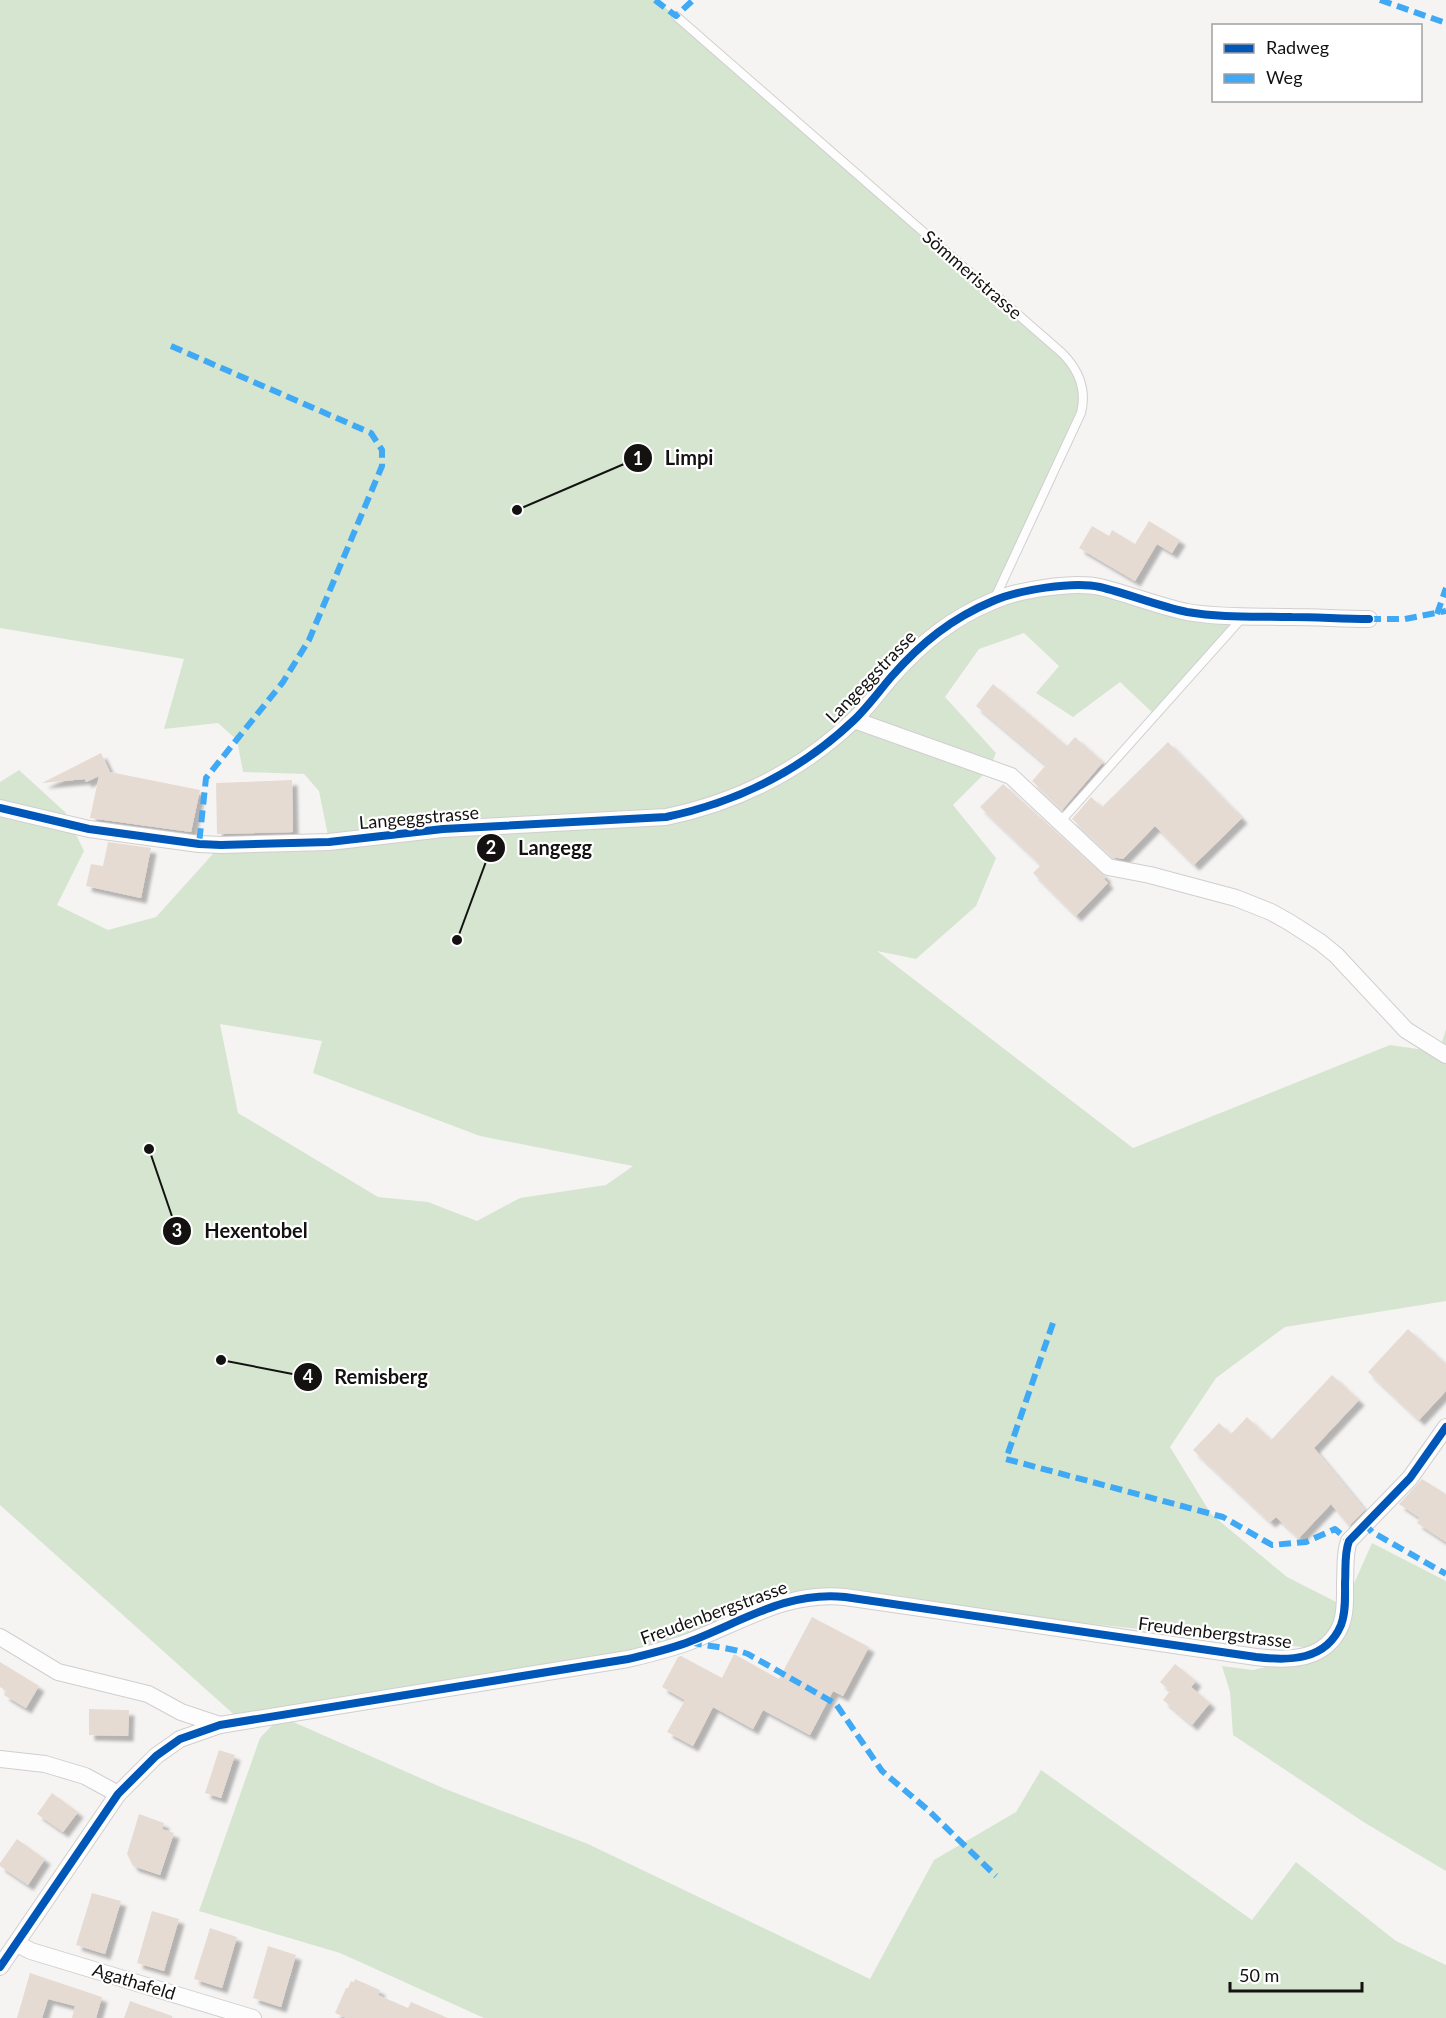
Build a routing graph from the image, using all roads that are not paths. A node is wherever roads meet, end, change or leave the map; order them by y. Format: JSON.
{"nodes":[{"id":1,"x":676,"y":16,"type":"dead end"},
{"id":2,"x":994,"y":600,"type":"junction"},
{"id":3,"x":1243,"y":618,"type":"junction"},
{"id":4,"x":1369,"y":619,"type":"dead end"},
{"id":5,"x":854,"y":720,"type":"junction"},
{"id":6,"x":0,"y":808,"type":"edge"},
{"id":7,"x":1060,"y":822,"type":"junction"},
{"id":8,"x":1446,"y":1055,"type":"edge"},
{"id":9,"x":1446,"y":1427,"type":"edge"},
{"id":10,"x":0,"y":1637,"type":"edge"},
{"id":11,"x":220,"y":1725,"type":"junction"},
{"id":12,"x":0,"y":1759,"type":"edge"},
{"id":13,"x":117,"y":1794,"type":"junction"},
{"id":14,"x":16,"y":1944,"type":"junction"},
{"id":15,"x":0,"y":1967,"type":"edge"},
{"id":16,"x":253,"y":2018,"type":"edge"}],
"edges":[{"from":1,"to":2,"type":"lane","name":"Sömmeristrasse"},
{"from":2,"to":3,"type":"street","name":"Langeggstrasse"},
{"from":2,"to":5,"type":"street","name":"Langeggstrasse"},
{"from":3,"to":4,"type":"street","name":"Langeggstrasse"},
{"from":3,"to":7,"type":"lane"},
{"from":5,"to":6,"type":"street","name":"Langeggstrasse"},
{"from":5,"to":7,"type":"street"},
{"from":7,"to":8,"type":"street"},
{"from":9,"to":11,"type":"street","name":"Freudenbergstrasse"},
{"from":10,"to":11,"type":"street"},
{"from":11,"to":13,"type":"street","name":"Freudenbergstrasse"},
{"from":12,"to":13,"type":"street"},
{"from":13,"to":14,"type":"street","name":"Freudenbergstrasse"},
{"from":14,"to":15,"type":"street","name":"Freudenbergstrasse"},
{"from":14,"to":16,"type":"street","name":"Agathafeld"}]}
